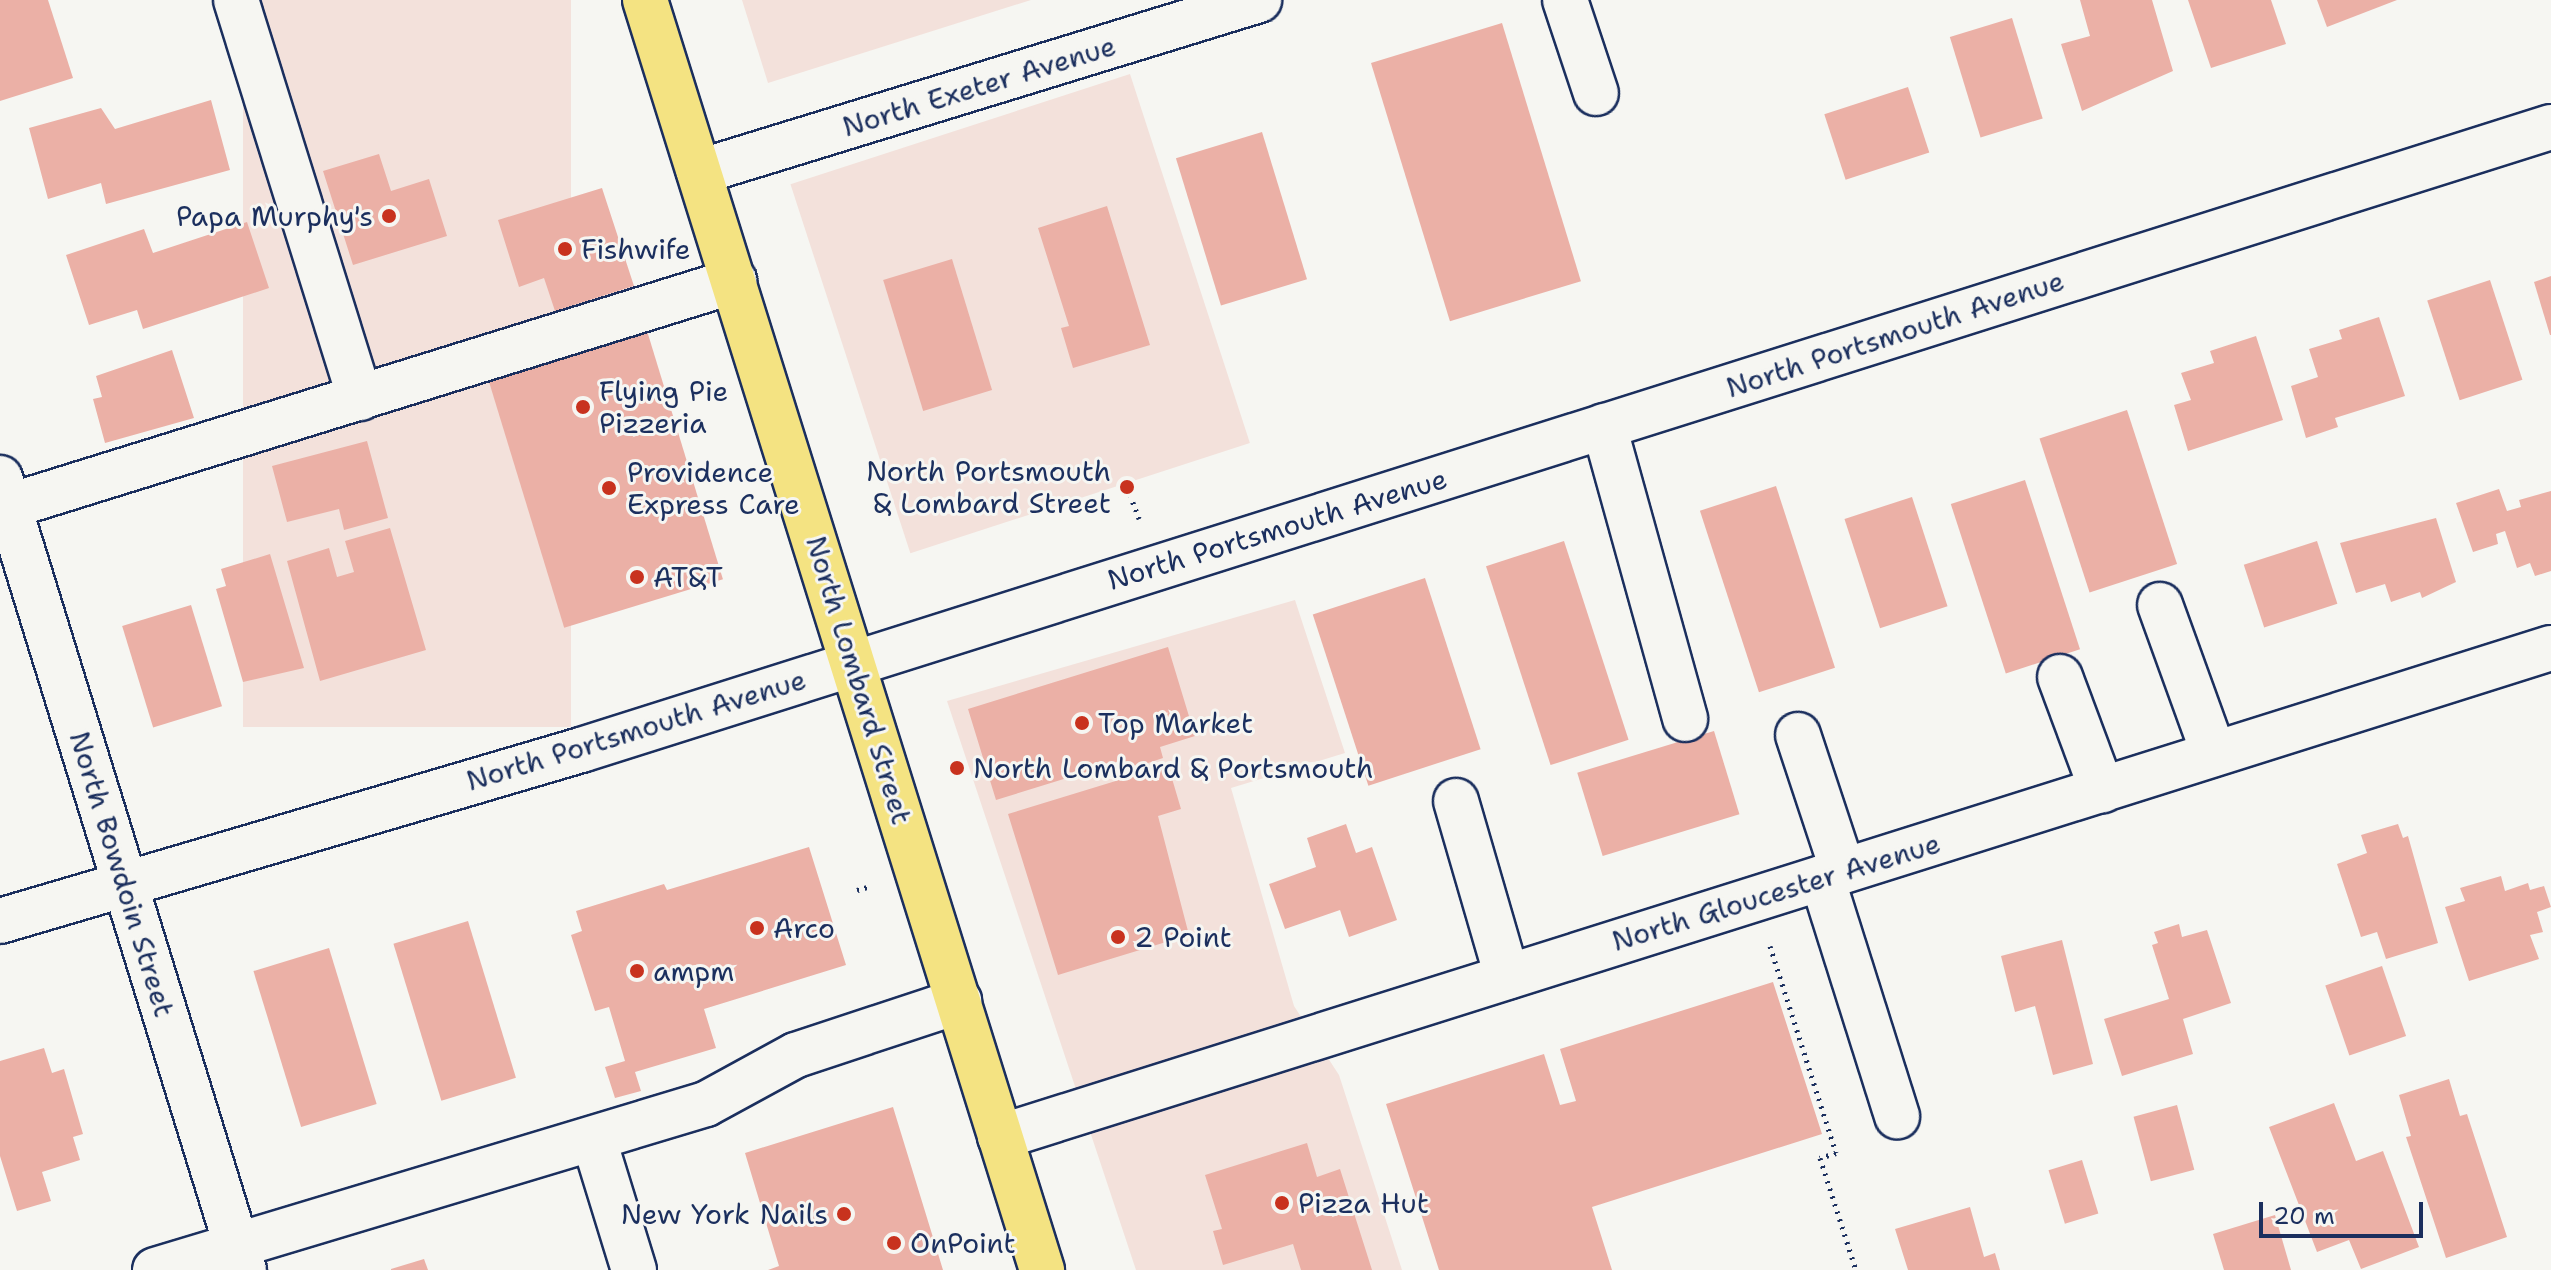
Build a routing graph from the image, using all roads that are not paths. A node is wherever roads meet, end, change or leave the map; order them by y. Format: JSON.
{"nodes":[{"id":1,"x":236,"y":0,"type":"edge"},
{"id":2,"x":645,"y":0,"type":"edge"},
{"id":3,"x":1259,"y":0,"type":"edge"},
{"id":4,"x":1565,"y":0,"type":"edge"},
{"id":5,"x":1596,"y":93,"type":"dead end"},
{"id":6,"x":2551,"y":127,"type":"edge"},
{"id":7,"x":699,"y":172,"type":"junction"},
{"id":8,"x":734,"y":281,"type":"junction"},
{"id":9,"x":360,"y":398,"type":"junction"},
{"id":10,"x":1604,"y":426,"type":"junction"},
{"id":11,"x":3,"y":498,"type":"edge"},
{"id":12,"x":2160,"y":605,"type":"dead end"},
{"id":13,"x":2551,"y":648,"type":"edge"},
{"id":14,"x":853,"y":663,"type":"junction"},
{"id":15,"x":2060,"y":677,"type":"dead end"},
{"id":16,"x":1685,"y":719,"type":"dead end"},
{"id":17,"x":1798,"y":735,"type":"dead end"},
{"id":18,"x":2214,"y":754,"type":"junction"},
{"id":19,"x":2102,"y":790,"type":"junction"},
{"id":20,"x":1456,"y":801,"type":"dead end"},
{"id":21,"x":1832,"y":874,"type":"junction"},
{"id":22,"x":124,"y":882,"type":"junction"},
{"id":23,"x":0,"y":921,"type":"edge"},
{"id":24,"x":1507,"y":977,"type":"junction"},
{"id":25,"x":959,"y":1001,"type":"junction"},
{"id":26,"x":1897,"y":1116,"type":"dead end"},
{"id":27,"x":1000,"y":1137,"type":"junction"},
{"id":28,"x":594,"y":1140,"type":"junction"},
{"id":29,"x":240,"y":1257,"type":"edge"},
{"id":30,"x":155,"y":1270,"type":"edge"},
{"id":31,"x":634,"y":1270,"type":"edge"},
{"id":32,"x":1042,"y":1270,"type":"edge"}],
"edges":[{"from":1,"to":9,"type":"street"},
{"from":2,"to":7,"type":"main road","name":"North Lombard Street"},
{"from":3,"to":7,"type":"street","name":"North Exeter Avenue"},
{"from":4,"to":5,"type":"street"},
{"from":6,"to":10,"type":"street","name":"North Portsmouth Avenue"},
{"from":7,"to":8,"type":"main road","name":"North Lombard Street"},
{"from":8,"to":9,"type":"street"},
{"from":8,"to":14,"type":"main road","name":"North Lombard Street"},
{"from":9,"to":11,"type":"street"},
{"from":10,"to":14,"type":"street","name":"North Portsmouth Avenue"},
{"from":10,"to":16,"type":"street"},
{"from":11,"to":22,"type":"street","name":"North Bowdoin Street"},
{"from":12,"to":18,"type":"street"},
{"from":13,"to":18,"type":"street","name":"North Gloucester Avenue"},
{"from":14,"to":22,"type":"street","name":"North Portsmouth Avenue"},
{"from":14,"to":25,"type":"main road","name":"North Lombard Street"},
{"from":15,"to":19,"type":"street"},
{"from":17,"to":21,"type":"street"},
{"from":18,"to":19,"type":"street","name":"North Gloucester Avenue"},
{"from":19,"to":21,"type":"street","name":"North Gloucester Avenue"},
{"from":20,"to":24,"type":"street"},
{"from":21,"to":24,"type":"street","name":"North Gloucester Avenue"},
{"from":21,"to":26,"type":"street"},
{"from":22,"to":23,"type":"street","name":"North Portsmouth Avenue"},
{"from":22,"to":29,"type":"street","name":"North Bowdoin Street"},
{"from":24,"to":27,"type":"street","name":"North Gloucester Avenue"},
{"from":25,"to":27,"type":"main road","name":"North Lombard Street"},
{"from":25,"to":28,"type":"street"},
{"from":27,"to":32,"type":"main road","name":"North Lombard Street"},
{"from":28,"to":29,"type":"street"},
{"from":28,"to":31,"type":"street"},
{"from":29,"to":30,"type":"street"}]}
